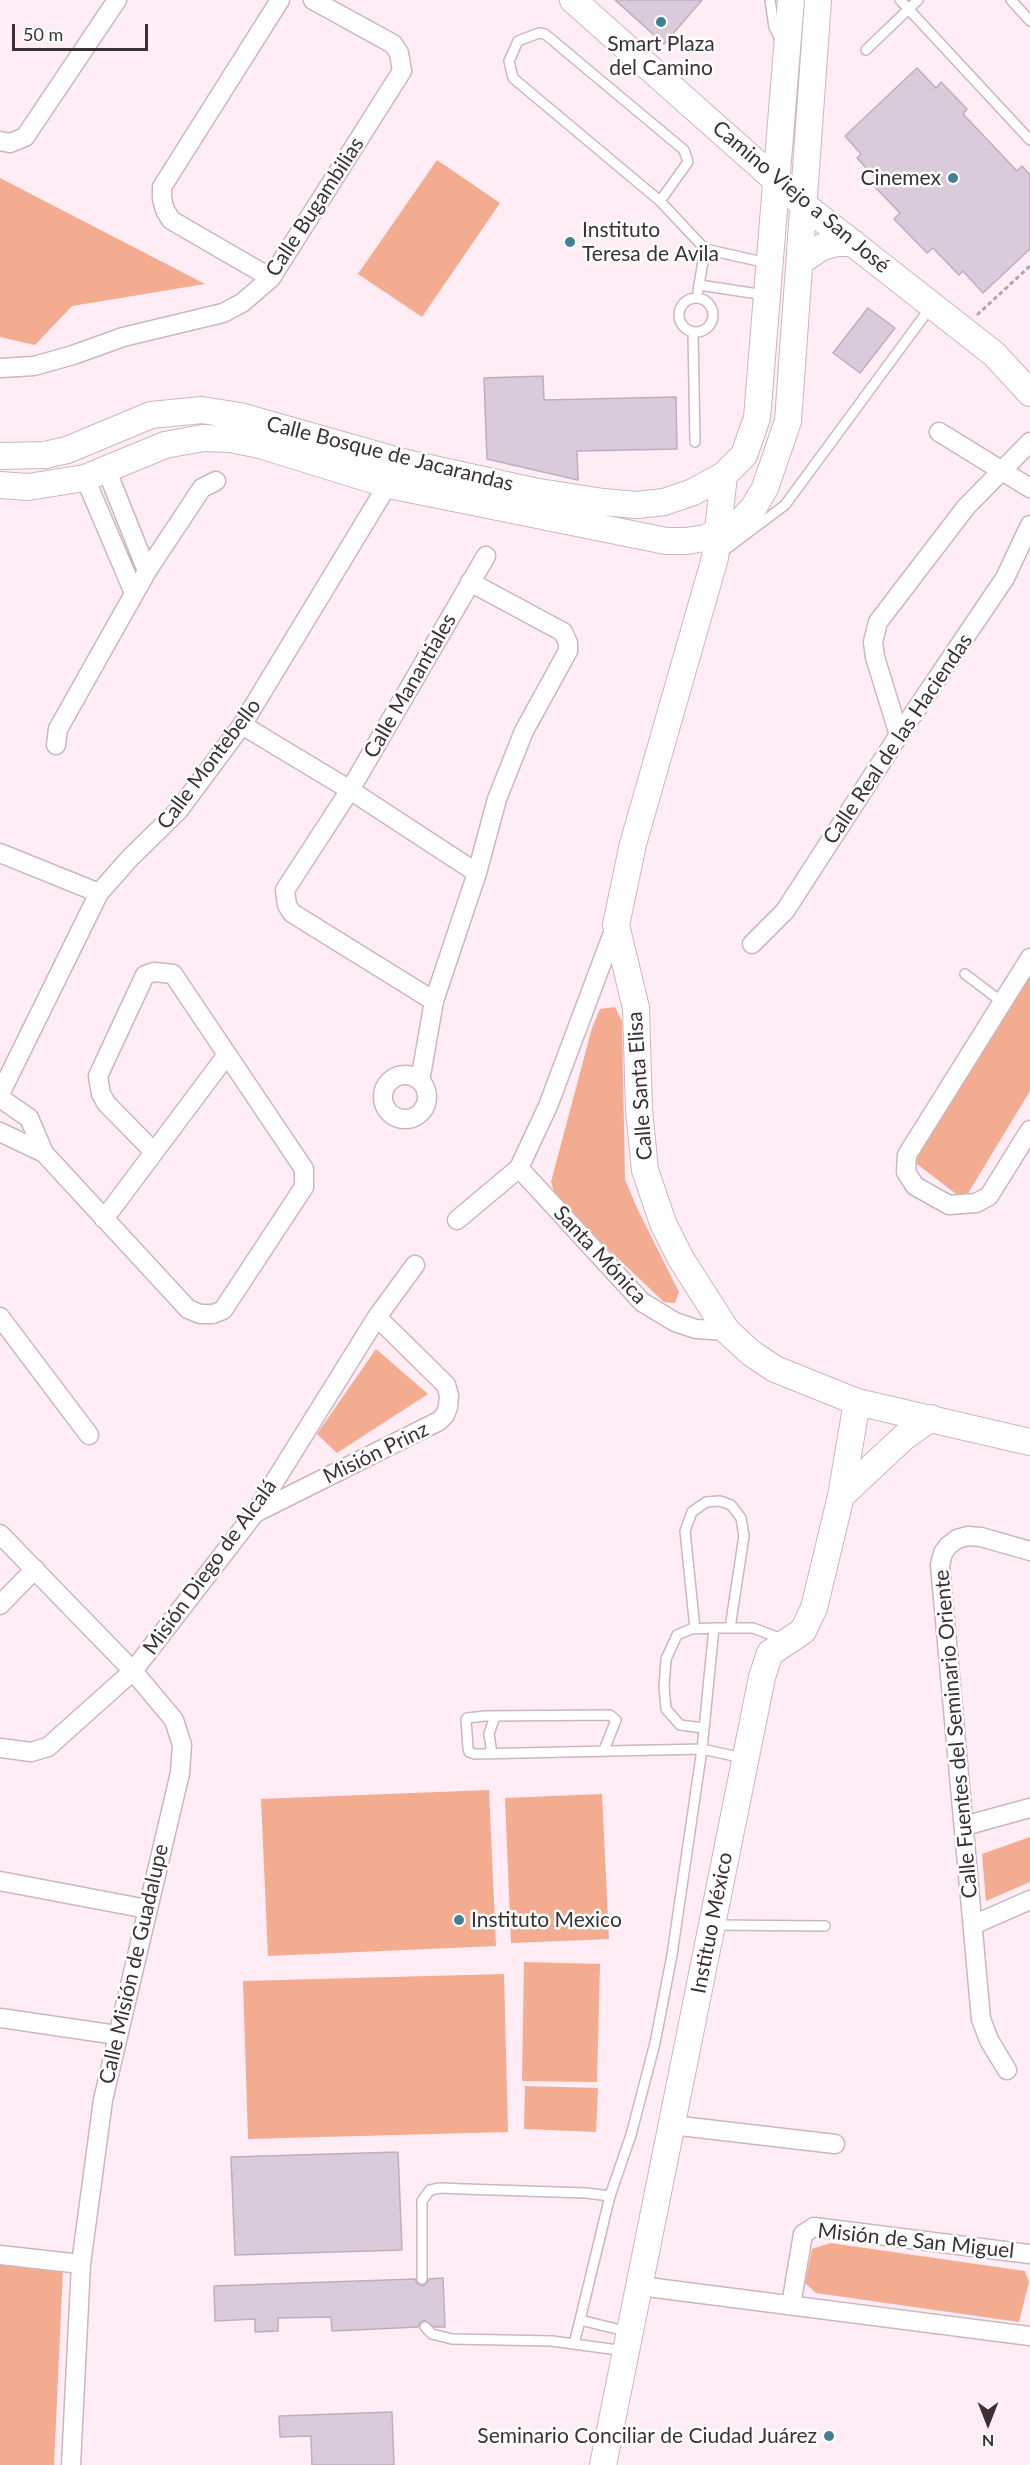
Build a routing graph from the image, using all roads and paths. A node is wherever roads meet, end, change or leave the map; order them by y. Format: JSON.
{"nodes":[{"id":1,"x":117,"y":0,"type":"edge"},
{"id":2,"x":280,"y":0,"type":"edge"},
{"id":3,"x":313,"y":0,"type":"edge"},
{"id":4,"x":573,"y":0,"type":"edge"},
{"id":5,"x":770,"y":0,"type":"edge"},
{"id":6,"x":791,"y":0,"type":"edge"},
{"id":7,"x":818,"y":0,"type":"edge"},
{"id":8,"x":900,"y":0,"type":"edge"},
{"id":9,"x":918,"y":0,"type":"edge"},
{"id":10,"x":1011,"y":0,"type":"edge"},
{"id":11,"x":909,"y":8,"type":"junction"},
{"id":12,"x":1030,"y":21,"type":"edge"},
{"id":13,"x":866,"y":50,"type":"dead end"},
{"id":14,"x":788,"y":56,"type":"junction"},
{"id":15,"x":1030,"y":140,"type":"edge"},
{"id":16,"x":0,"y":141,"type":"edge"},
{"id":17,"x":778,"y":182,"type":"junction"},
{"id":18,"x":660,"y":201,"type":"junction"},
{"id":19,"x":804,"y":205,"type":"junction"},
{"id":20,"x":853,"y":243,"type":"junction"},
{"id":21,"x":705,"y":249,"type":"junction"},
{"id":22,"x":801,"y":261,"type":"junction"},
{"id":23,"x":770,"y":264,"type":"junction"},
{"id":24,"x":1030,"y":266,"type":"edge"},
{"id":25,"x":271,"y":278,"type":"junction"},
{"id":26,"x":699,"y":285,"type":"junction"},
{"id":27,"x":767,"y":295,"type":"junction"},
{"id":28,"x":697,"y":297,"type":"junction"},
{"id":29,"x":932,"y":305,"type":"junction"},
{"id":30,"x":962,"y":329,"type":"junction"},
{"id":31,"x":693,"y":332,"type":"junction"},
{"id":32,"x":1,"y":373,"type":"edge"},
{"id":33,"x":1030,"y":393,"type":"edge"},
{"id":34,"x":939,"y":432,"type":"dead end"},
{"id":35,"x":695,"y":442,"type":"dead end"},
{"id":36,"x":1030,"y":442,"type":"edge"},
{"id":37,"x":0,"y":456,"type":"edge"},
{"id":38,"x":402,"y":462,"type":"junction"},
{"id":39,"x":1003,"y":470,"type":"junction"},
{"id":40,"x":96,"y":475,"type":"junction"},
{"id":41,"x":724,"y":475,"type":"junction"},
{"id":42,"x":216,"y":480,"type":"dead end"},
{"id":43,"x":0,"y":485,"type":"edge"},
{"id":44,"x":388,"y":485,"type":"junction"},
{"id":45,"x":1030,"y":488,"type":"edge"},
{"id":46,"x":1030,"y":525,"type":"edge"},
{"id":47,"x":719,"y":532,"type":"junction"},
{"id":48,"x":486,"y":556,"type":"dead end"},
{"id":49,"x":715,"y":558,"type":"junction"},
{"id":50,"x":147,"y":571,"type":"junction"},
{"id":51,"x":470,"y":582,"type":"junction"},
{"id":52,"x":134,"y":593,"type":"junction"},
{"id":53,"x":242,"y":725,"type":"junction"},
{"id":54,"x":899,"y":735,"type":"junction"},
{"id":55,"x":56,"y":745,"type":"dead end"},
{"id":56,"x":350,"y":790,"type":"junction"},
{"id":57,"x":0,"y":853,"type":"edge"},
{"id":58,"x":477,"y":873,"type":"junction"},
{"id":59,"x":99,"y":893,"type":"junction"},
{"id":60,"x":616,"y":925,"type":"junction"},
{"id":61,"x":753,"y":944,"type":"dead end"},
{"id":62,"x":1030,"y":958,"type":"edge"},
{"id":63,"x":965,"y":975,"type":"dead end"},
{"id":64,"x":434,"y":1000,"type":"junction"},
{"id":65,"x":1002,"y":1002,"type":"junction"},
{"id":66,"x":226,"y":1056,"type":"junction"},
{"id":67,"x":420,"y":1081,"type":"dead end"},
{"id":68,"x":0,"y":1096,"type":"edge"},
{"id":69,"x":1030,"y":1130,"type":"edge"},
{"id":70,"x":0,"y":1132,"type":"edge"},
{"id":71,"x":154,"y":1152,"type":"junction"},
{"id":72,"x":44,"y":1153,"type":"junction"},
{"id":73,"x":519,"y":1168,"type":"junction"},
{"id":74,"x":104,"y":1219,"type":"junction"},
{"id":75,"x":457,"y":1220,"type":"dead end"},
{"id":76,"x":416,"y":1265,"type":"dead end"},
{"id":77,"x":0,"y":1317,"type":"edge"},
{"id":78,"x":377,"y":1317,"type":"junction"},
{"id":79,"x":727,"y":1331,"type":"junction"},
{"id":80,"x":857,"y":1402,"type":"junction"},
{"id":81,"x":931,"y":1418,"type":"junction"},
{"id":82,"x":89,"y":1435,"type":"dead end"},
{"id":83,"x":1030,"y":1442,"type":"edge"},
{"id":84,"x":841,"y":1496,"type":"junction"},
{"id":85,"x":255,"y":1513,"type":"junction"},
{"id":86,"x":3,"y":1542,"type":"edge"},
{"id":87,"x":1030,"y":1551,"type":"edge"},
{"id":88,"x":35,"y":1569,"type":"junction"},
{"id":89,"x":0,"y":1605,"type":"edge"},
{"id":90,"x":714,"y":1628,"type":"junction"},
{"id":91,"x":730,"y":1628,"type":"junction"},
{"id":92,"x":695,"y":1629,"type":"junction"},
{"id":93,"x":790,"y":1642,"type":"junction"},
{"id":94,"x":133,"y":1671,"type":"junction"},
{"id":95,"x":495,"y":1716,"type":"junction"},
{"id":96,"x":704,"y":1728,"type":"junction"},
{"id":97,"x":0,"y":1748,"type":"edge"},
{"id":98,"x":702,"y":1749,"type":"junction"},
{"id":99,"x":604,"y":1750,"type":"junction"},
{"id":100,"x":492,"y":1754,"type":"junction"},
{"id":101,"x":745,"y":1759,"type":"junction"},
{"id":102,"x":1030,"y":1808,"type":"edge"},
{"id":103,"x":964,"y":1826,"type":"junction"},
{"id":104,"x":0,"y":1881,"type":"edge"},
{"id":105,"x":1030,"y":1900,"type":"edge"},
{"id":106,"x":147,"y":1909,"type":"junction"},
{"id":107,"x":973,"y":1924,"type":"junction"},
{"id":108,"x":712,"y":1925,"type":"junction"},
{"id":109,"x":825,"y":1926,"type":"dead end"},
{"id":110,"x":0,"y":2018,"type":"edge"},
{"id":111,"x":117,"y":2035,"type":"junction"},
{"id":112,"x":1007,"y":2070,"type":"dead end"},
{"id":113,"x":672,"y":2125,"type":"junction"},
{"id":114,"x":836,"y":2144,"type":"dead end"},
{"id":115,"x":610,"y":2196,"type":"junction"},
{"id":116,"x":1030,"y":2254,"type":"edge"},
{"id":117,"x":0,"y":2255,"type":"edge"},
{"id":118,"x":81,"y":2264,"type":"junction"},
{"id":119,"x":422,"y":2279,"type":"dead end"},
{"id":120,"x":640,"y":2286,"type":"junction"},
{"id":121,"x":791,"y":2305,"type":"junction"},
{"id":122,"x":580,"y":2320,"type":"junction"},
{"id":123,"x":425,"y":2327,"type":"dead end"},
{"id":124,"x":1030,"y":2336,"type":"edge"},
{"id":125,"x":628,"y":2342,"type":"junction"},
{"id":126,"x":574,"y":2344,"type":"junction"},
{"id":127,"x":71,"y":2465,"type":"edge"},
{"id":128,"x":603,"y":2465,"type":"edge"}],
"edges":[{"from":1,"to":16,"type":"street"},
{"from":2,"to":25,"type":"street"},
{"from":3,"to":25,"type":"street","name":"Calle Bugambilias"},
{"from":4,"to":17,"type":"street","name":"Camino Viejo a San José"},
{"from":5,"to":14,"type":"lane"},
{"from":6,"to":14,"type":"street","name":"Calle Bosque de Jacarandas"},
{"from":7,"to":19,"type":"street","name":"Calle Bosque de Jacarandas"},
{"from":8,"to":11,"type":"lane"},
{"from":9,"to":11,"type":"lane"},
{"from":10,"to":12,"type":"lane"},
{"from":11,"to":13,"type":"lane"},
{"from":11,"to":15,"type":"lane"},
{"from":14,"to":17,"type":"street","name":"Calle Bosque de Jacarandas"},
{"from":17,"to":19,"type":"street","name":"Camino Viejo a San José"},
{"from":17,"to":23,"type":"street","name":"Calle Bosque de Jacarandas"},
{"from":18,"to":18,"type":"lane"},
{"from":18,"to":21,"type":"lane"},
{"from":19,"to":20,"type":"street","name":"Camino Viejo a San José"},
{"from":19,"to":22,"type":"street","name":"Calle Bosque de Jacarandas"},
{"from":20,"to":22,"type":"street"},
{"from":20,"to":29,"type":"street","name":"Camino Viejo a San José"},
{"from":21,"to":23,"type":"lane"},
{"from":21,"to":26,"type":"lane"},
{"from":22,"to":47,"type":"street","name":"Calle Bosque de Jacarandas"},
{"from":23,"to":27,"type":"street","name":"Calle Bosque de Jacarandas"},
{"from":24,"to":30,"type":"path"},
{"from":25,"to":32,"type":"street","name":"Calle Bugambilias"},
{"from":26,"to":27,"type":"lane"},
{"from":26,"to":28,"type":"lane"},
{"from":27,"to":41,"type":"street","name":"Calle Bosque de Jacarandas"},
{"from":28,"to":31,"type":"lane"},
{"from":28,"to":31,"type":"lane"},
{"from":29,"to":30,"type":"street","name":"Camino Viejo a San José"},
{"from":29,"to":49,"type":"lane"},
{"from":30,"to":33,"type":"street","name":"Camino Viejo a San José"},
{"from":31,"to":35,"type":"lane"},
{"from":34,"to":39,"type":"street"},
{"from":36,"to":39,"type":"street"},
{"from":37,"to":38,"type":"street","name":"Calle Bosque de Jacarandas"},
{"from":38,"to":41,"type":"street","name":"Calle Bosque de Jacarandas"},
{"from":38,"to":44,"type":"street","name":"Calle Montebello"},
{"from":39,"to":45,"type":"street"},
{"from":39,"to":54,"type":"street"},
{"from":40,"to":43,"type":"street","name":"Calle Bosque de Jacarandas"},
{"from":40,"to":44,"type":"street","name":"Calle Bosque de Jacarandas"},
{"from":40,"to":50,"type":"street"},
{"from":40,"to":52,"type":"street"},
{"from":41,"to":47,"type":"street"},
{"from":42,"to":50,"type":"street"},
{"from":44,"to":47,"type":"street","name":"Calle Bosque de Jacarandas"},
{"from":44,"to":53,"type":"street","name":"Calle Montebello"},
{"from":46,"to":54,"type":"street","name":"Calle Real de las Haciendas"},
{"from":47,"to":49,"type":"street"},
{"from":48,"to":51,"type":"street","name":"Calle Manantiales"},
{"from":49,"to":60,"type":"street"},
{"from":50,"to":52,"type":"street"},
{"from":51,"to":56,"type":"street","name":"Calle Manantiales"},
{"from":51,"to":58,"type":"street"},
{"from":52,"to":55,"type":"street"},
{"from":53,"to":56,"type":"street"},
{"from":53,"to":59,"type":"street","name":"Calle Montebello"},
{"from":54,"to":61,"type":"street","name":"Calle Real de las Haciendas"},
{"from":56,"to":58,"type":"street"},
{"from":56,"to":64,"type":"street","name":"Calle Manantiales"},
{"from":57,"to":59,"type":"street"},
{"from":58,"to":64,"type":"street"},
{"from":59,"to":68,"type":"street","name":"Calle Montebello"},
{"from":60,"to":73,"type":"street"},
{"from":60,"to":79,"type":"street","name":"Calle Santa Elisa"},
{"from":62,"to":65,"type":"street"},
{"from":63,"to":65,"type":"lane"},
{"from":64,"to":67,"type":"street"},
{"from":65,"to":69,"type":"street"},
{"from":66,"to":71,"type":"street"},
{"from":66,"to":71,"type":"street"},
{"from":66,"to":74,"type":"street"},
{"from":68,"to":72,"type":"street"},
{"from":70,"to":72,"type":"street"},
{"from":71,"to":74,"type":"street"},
{"from":72,"to":74,"type":"street"},
{"from":73,"to":75,"type":"street"},
{"from":73,"to":79,"type":"street","name":"Santa Mónica"},
{"from":76,"to":78,"type":"street","name":"Misión Diego de Alcalá"},
{"from":77,"to":82,"type":"street"},
{"from":78,"to":85,"type":"street","name":"Misión Diego de Alcalá"},
{"from":78,"to":85,"type":"street","name":"Misión Prinz"},
{"from":79,"to":80,"type":"street","name":"Calle Santa Elisa"},
{"from":80,"to":81,"type":"street","name":"Calle Santa Elisa"},
{"from":80,"to":84,"type":"street","name":"Instituo México"},
{"from":81,"to":83,"type":"street","name":"Calle Santa Elisa"},
{"from":81,"to":84,"type":"street"},
{"from":84,"to":93,"type":"street","name":"Instituo México"},
{"from":85,"to":94,"type":"street","name":"Misión Diego de Alcalá"},
{"from":86,"to":88,"type":"street","name":"Calle Misión de Guadalupe"},
{"from":87,"to":103,"type":"street","name":"Calle Fuentes del Seminario Oriente"},
{"from":88,"to":89,"type":"street"},
{"from":88,"to":94,"type":"street","name":"Calle Misión de Guadalupe"},
{"from":90,"to":91,"type":"lane"},
{"from":90,"to":92,"type":"lane"},
{"from":90,"to":96,"type":"lane"},
{"from":91,"to":92,"type":"lane"},
{"from":91,"to":93,"type":"lane"},
{"from":92,"to":96,"type":"lane"},
{"from":93,"to":101,"type":"street","name":"Instituo México"},
{"from":94,"to":97,"type":"street","name":"Misión Diego de Alcalá"},
{"from":94,"to":106,"type":"street","name":"Calle Misión de Guadalupe"},
{"from":95,"to":99,"type":"lane"},
{"from":95,"to":100,"type":"lane"},
{"from":95,"to":100,"type":"lane"},
{"from":96,"to":98,"type":"lane"},
{"from":98,"to":99,"type":"lane"},
{"from":98,"to":101,"type":"lane"},
{"from":98,"to":115,"type":"lane"},
{"from":99,"to":100,"type":"lane"},
{"from":101,"to":108,"type":"street","name":"Instituo México"},
{"from":102,"to":103,"type":"street"},
{"from":103,"to":107,"type":"street","name":"Calle Fuentes del Seminario Oriente"},
{"from":104,"to":106,"type":"street"},
{"from":105,"to":107,"type":"street"},
{"from":106,"to":111,"type":"street","name":"Calle Misión de Guadalupe"},
{"from":107,"to":112,"type":"street","name":"Calle Fuentes del Seminario Oriente"},
{"from":108,"to":109,"type":"lane"},
{"from":108,"to":113,"type":"street","name":"Instituo México"},
{"from":110,"to":111,"type":"street"},
{"from":111,"to":118,"type":"street","name":"Calle Misión de Guadalupe"},
{"from":113,"to":114,"type":"street"},
{"from":113,"to":120,"type":"street","name":"Instituo México"},
{"from":115,"to":119,"type":"lane"},
{"from":115,"to":122,"type":"lane"},
{"from":116,"to":121,"type":"street","name":"Misión de San Miguel"},
{"from":117,"to":118,"type":"street"},
{"from":118,"to":127,"type":"street","name":"Calle Misión de Guadalupe"},
{"from":120,"to":121,"type":"street"},
{"from":120,"to":125,"type":"street","name":"Instituo México"},
{"from":121,"to":124,"type":"street"},
{"from":122,"to":125,"type":"lane"},
{"from":122,"to":126,"type":"lane"},
{"from":123,"to":126,"type":"lane"},
{"from":125,"to":126,"type":"lane"},
{"from":125,"to":128,"type":"street","name":"Instituo México"}]}
